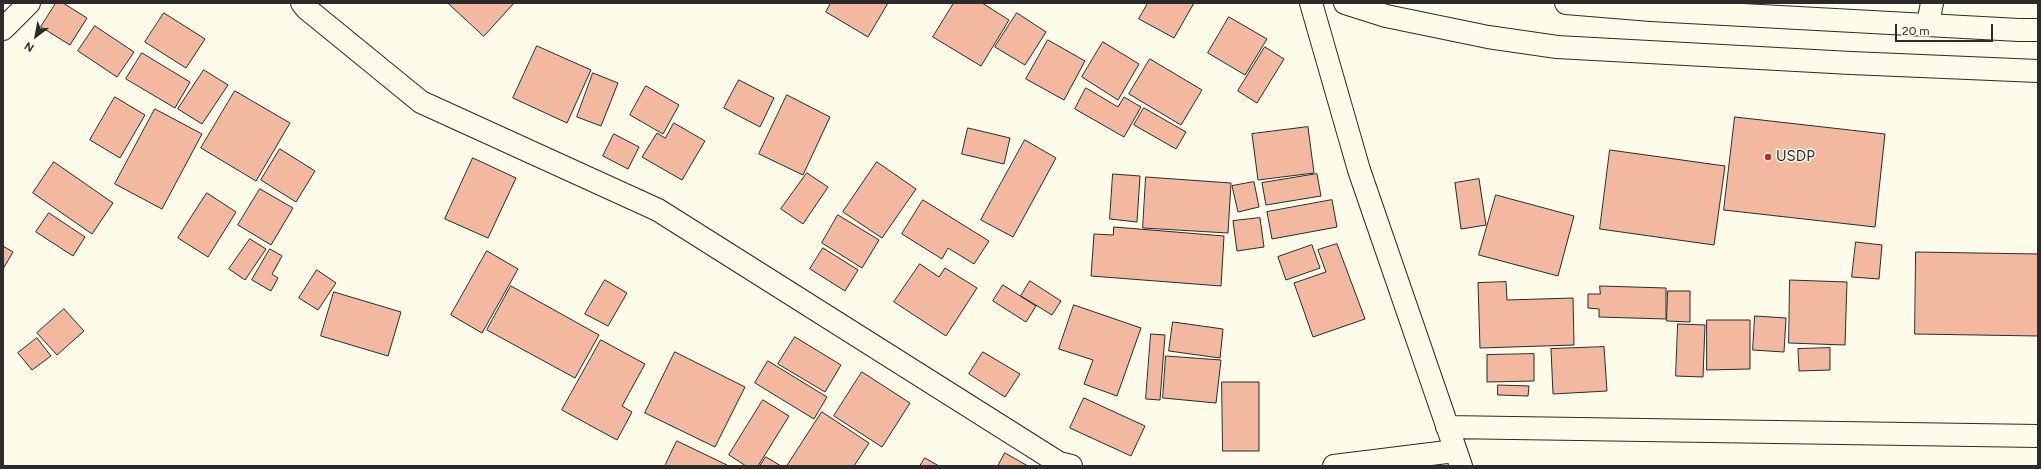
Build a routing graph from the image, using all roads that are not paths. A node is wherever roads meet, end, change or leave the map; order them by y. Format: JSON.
{"nodes":[{"id":1,"x":29,"y":3,"type":"edge"},
{"id":2,"x":302,"y":3,"type":"edge"},
{"id":3,"x":1311,"y":3,"type":"edge"},
{"id":4,"x":1345,"y":3,"type":"edge"},
{"id":5,"x":1566,"y":3,"type":"edge"},
{"id":6,"x":1930,"y":13,"type":"edge"},
{"id":7,"x":3,"y":29,"type":"edge"},
{"id":8,"x":2038,"y":30,"type":"edge"},
{"id":9,"x":2038,"y":70,"type":"edge"},
{"id":10,"x":1448,"y":427,"type":"junction"},
{"id":11,"x":2038,"y":436,"type":"edge"},
{"id":12,"x":1458,"y":458,"type":"edge"},
{"id":13,"x":1071,"y":466,"type":"edge"},
{"id":14,"x":1334,"y":466,"type":"edge"}],
"edges":[{"from":1,"to":7,"type":"street"},
{"from":2,"to":13,"type":"street"},
{"from":3,"to":10,"type":"street"},
{"from":4,"to":9,"type":"street"},
{"from":5,"to":6,"type":"street"},
{"from":6,"to":8,"type":"street"},
{"from":10,"to":11,"type":"street"},
{"from":10,"to":12,"type":"street"},
{"from":12,"to":14,"type":"street"}]}
